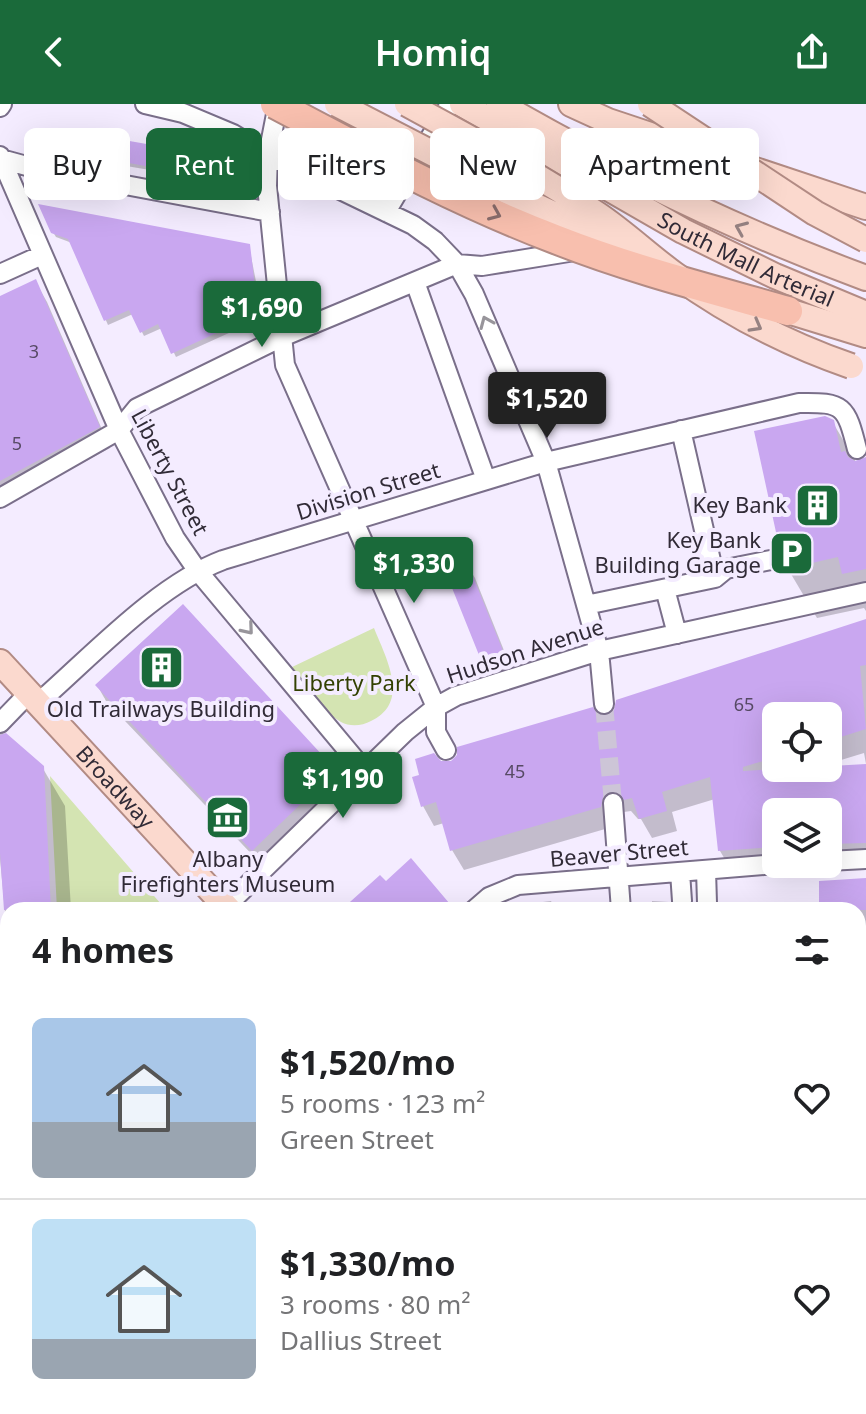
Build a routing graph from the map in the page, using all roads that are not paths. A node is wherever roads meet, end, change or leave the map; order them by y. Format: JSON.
{"nodes":[{"id":1,"x":145,"y":104,"type":"edge"},
{"id":2,"x":276,"y":104,"type":"edge"},
{"id":3,"x":337,"y":104,"type":"edge"},
{"id":4,"x":407,"y":104,"type":"edge"},
{"id":5,"x":450,"y":104,"type":"edge"},
{"id":6,"x":462,"y":104,"type":"edge"},
{"id":7,"x":499,"y":104,"type":"edge"},
{"id":8,"x":571,"y":104,"type":"edge"},
{"id":9,"x":650,"y":104,"type":"edge"},
{"id":10,"x":268,"y":155,"type":"junction"},
{"id":11,"x":1,"y":158,"type":"edge"},
{"id":12,"x":866,"y":207,"type":"edge"},
{"id":13,"x":270,"y":212,"type":"junction"},
{"id":14,"x":386,"y":212,"type":"junction"},
{"id":15,"x":866,"y":240,"type":"edge"},
{"id":16,"x":575,"y":251,"type":"dead end"},
{"id":17,"x":42,"y":255,"type":"junction"},
{"id":18,"x":457,"y":264,"type":"junction"},
{"id":19,"x":0,"y":274,"type":"edge"},
{"id":20,"x":866,"y":278,"type":"edge"},
{"id":21,"x":415,"y":282,"type":"junction"},
{"id":22,"x":788,"y":311,"type":"junction"},
{"id":23,"x":866,"y":314,"type":"edge"},
{"id":24,"x":866,"y":335,"type":"edge"},
{"id":25,"x":282,"y":337,"type":"junction"},
{"id":26,"x":859,"y":368,"type":"edge"},
{"id":27,"x":119,"y":430,"type":"junction"},
{"id":28,"x":681,"y":430,"type":"junction"},
{"id":29,"x":857,"y":449,"type":"dead end"},
{"id":30,"x":546,"y":462,"type":"junction"},
{"id":31,"x":486,"y":480,"type":"junction"},
{"id":32,"x":0,"y":498,"type":"edge"},
{"id":33,"x":354,"y":520,"type":"junction"},
{"id":34,"x":781,"y":558,"type":"dead end"},
{"id":35,"x":197,"y":570,"type":"junction"},
{"id":36,"x":715,"y":578,"type":"junction"},
{"id":37,"x":665,"y":589,"type":"junction"},
{"id":38,"x":866,"y":592,"type":"edge"},
{"id":39,"x":586,"y":605,"type":"junction"},
{"id":40,"x":677,"y":634,"type":"junction"},
{"id":41,"x":599,"y":651,"type":"junction"},
{"id":42,"x":0,"y":662,"type":"edge"},
{"id":43,"x":34,"y":698,"type":"junction"},
{"id":44,"x":604,"y":704,"type":"tunnel mouth"},
{"id":45,"x":436,"y":707,"type":"junction"},
{"id":46,"x":0,"y":723,"type":"edge"},
{"id":47,"x":446,"y":750,"type":"dead end"},
{"id":48,"x":364,"y":770,"type":"junction"},
{"id":49,"x":613,"y":803,"type":"tunnel mouth"},
{"id":50,"x":866,"y":859,"type":"edge"},
{"id":51,"x":842,"y":860,"type":"edge"},
{"id":52,"x":762,"y":865,"type":"edge"},
{"id":53,"x":706,"y":870,"type":"junction"},
{"id":54,"x":680,"y":872,"type":"junction"},
{"id":55,"x":619,"y":878,"type":"junction"},
{"id":56,"x":682,"y":901,"type":"dead end"},
{"id":57,"x":222,"y":902,"type":"edge"},
{"id":58,"x":234,"y":902,"type":"edge"},
{"id":59,"x":483,"y":902,"type":"edge"},
{"id":60,"x":620,"y":902,"type":"edge"},
{"id":61,"x":707,"y":902,"type":"edge"}],
"edges":[{"from":1,"to":10,"type":"street"},
{"from":2,"to":10,"type":"street"},
{"from":2,"to":22,"type":"highway","one_way":true,"bridge":true},
{"from":3,"to":22,"type":"main road","bridge":true},
{"from":4,"to":26,"type":"main road","one_way":true,"bridge":true},
{"from":5,"to":14,"type":"street"},
{"from":6,"to":23,"type":"main road","name":"South Mall Arterial"},
{"from":20,"to":7,"type":"main road","name":"South Mall Arterial","one_way":true},
{"from":8,"to":12,"type":"main road"},
{"from":9,"to":15,"type":"main road","bridge":true},
{"from":10,"to":13,"type":"street"},
{"from":10,"to":14,"type":"street"},
{"from":11,"to":13,"type":"street"},
{"from":11,"to":17,"type":"street","name":"Liberty Street"},
{"from":13,"to":25,"type":"street"},
{"from":14,"to":18,"type":"street"},
{"from":16,"to":18,"type":"street"},
{"from":17,"to":19,"type":"street"},
{"from":17,"to":27,"type":"street","name":"Liberty Street"},
{"from":18,"to":21,"type":"street"},
{"from":30,"to":18,"type":"street","one_way":true},
{"from":21,"to":25,"type":"street"},
{"from":21,"to":31,"type":"street"},
{"from":22,"to":24,"type":"main road"},
{"from":25,"to":27,"type":"street"},
{"from":25,"to":33,"type":"street"},
{"from":27,"to":32,"type":"street"},
{"from":27,"to":35,"type":"street","name":"Liberty Street"},
{"from":28,"to":29,"type":"street","name":"Division Street"},
{"from":28,"to":30,"type":"street","name":"Division Street"},
{"from":28,"to":36,"type":"street"},
{"from":30,"to":31,"type":"street","name":"Division Street"},
{"from":30,"to":39,"type":"street"},
{"from":31,"to":33,"type":"street","name":"Division Street"},
{"from":33,"to":35,"type":"street","name":"Division Street"},
{"from":33,"to":45,"type":"street"},
{"from":34,"to":36,"type":"street"},
{"from":35,"to":43,"type":"street","name":"Division Street"},
{"from":35,"to":48,"type":"street","name":"Liberty Street","one_way":true},
{"from":36,"to":37,"type":"street"},
{"from":37,"to":39,"type":"street"},
{"from":37,"to":40,"type":"street"},
{"from":38,"to":40,"type":"street","name":"Hudson Avenue"},
{"from":39,"to":41,"type":"street"},
{"from":40,"to":41,"type":"street","name":"Hudson Avenue"},
{"from":41,"to":44,"type":"street"},
{"from":41,"to":45,"type":"street","name":"Hudson Avenue"},
{"from":42,"to":43,"type":"main road","name":"Broadway"},
{"from":43,"to":46,"type":"street","name":"Division Street"},
{"from":43,"to":57,"type":"main road","name":"Broadway"},
{"from":45,"to":47,"type":"street"},
{"from":45,"to":48,"type":"street","name":"Hudson Avenue"},
{"from":48,"to":58,"type":"street","name":"Hudson Avenue"},
{"from":49,"to":55,"type":"street"},
{"from":50,"to":51,"type":"street"},
{"from":52,"to":53,"type":"street","name":"Beaver Street"},
{"from":53,"to":54,"type":"street","name":"Beaver Street"},
{"from":53,"to":61,"type":"street"},
{"from":54,"to":55,"type":"street","name":"Beaver Street"},
{"from":54,"to":56,"type":"street"},
{"from":55,"to":59,"type":"street","name":"Beaver Street"},
{"from":55,"to":60,"type":"street"}]}
